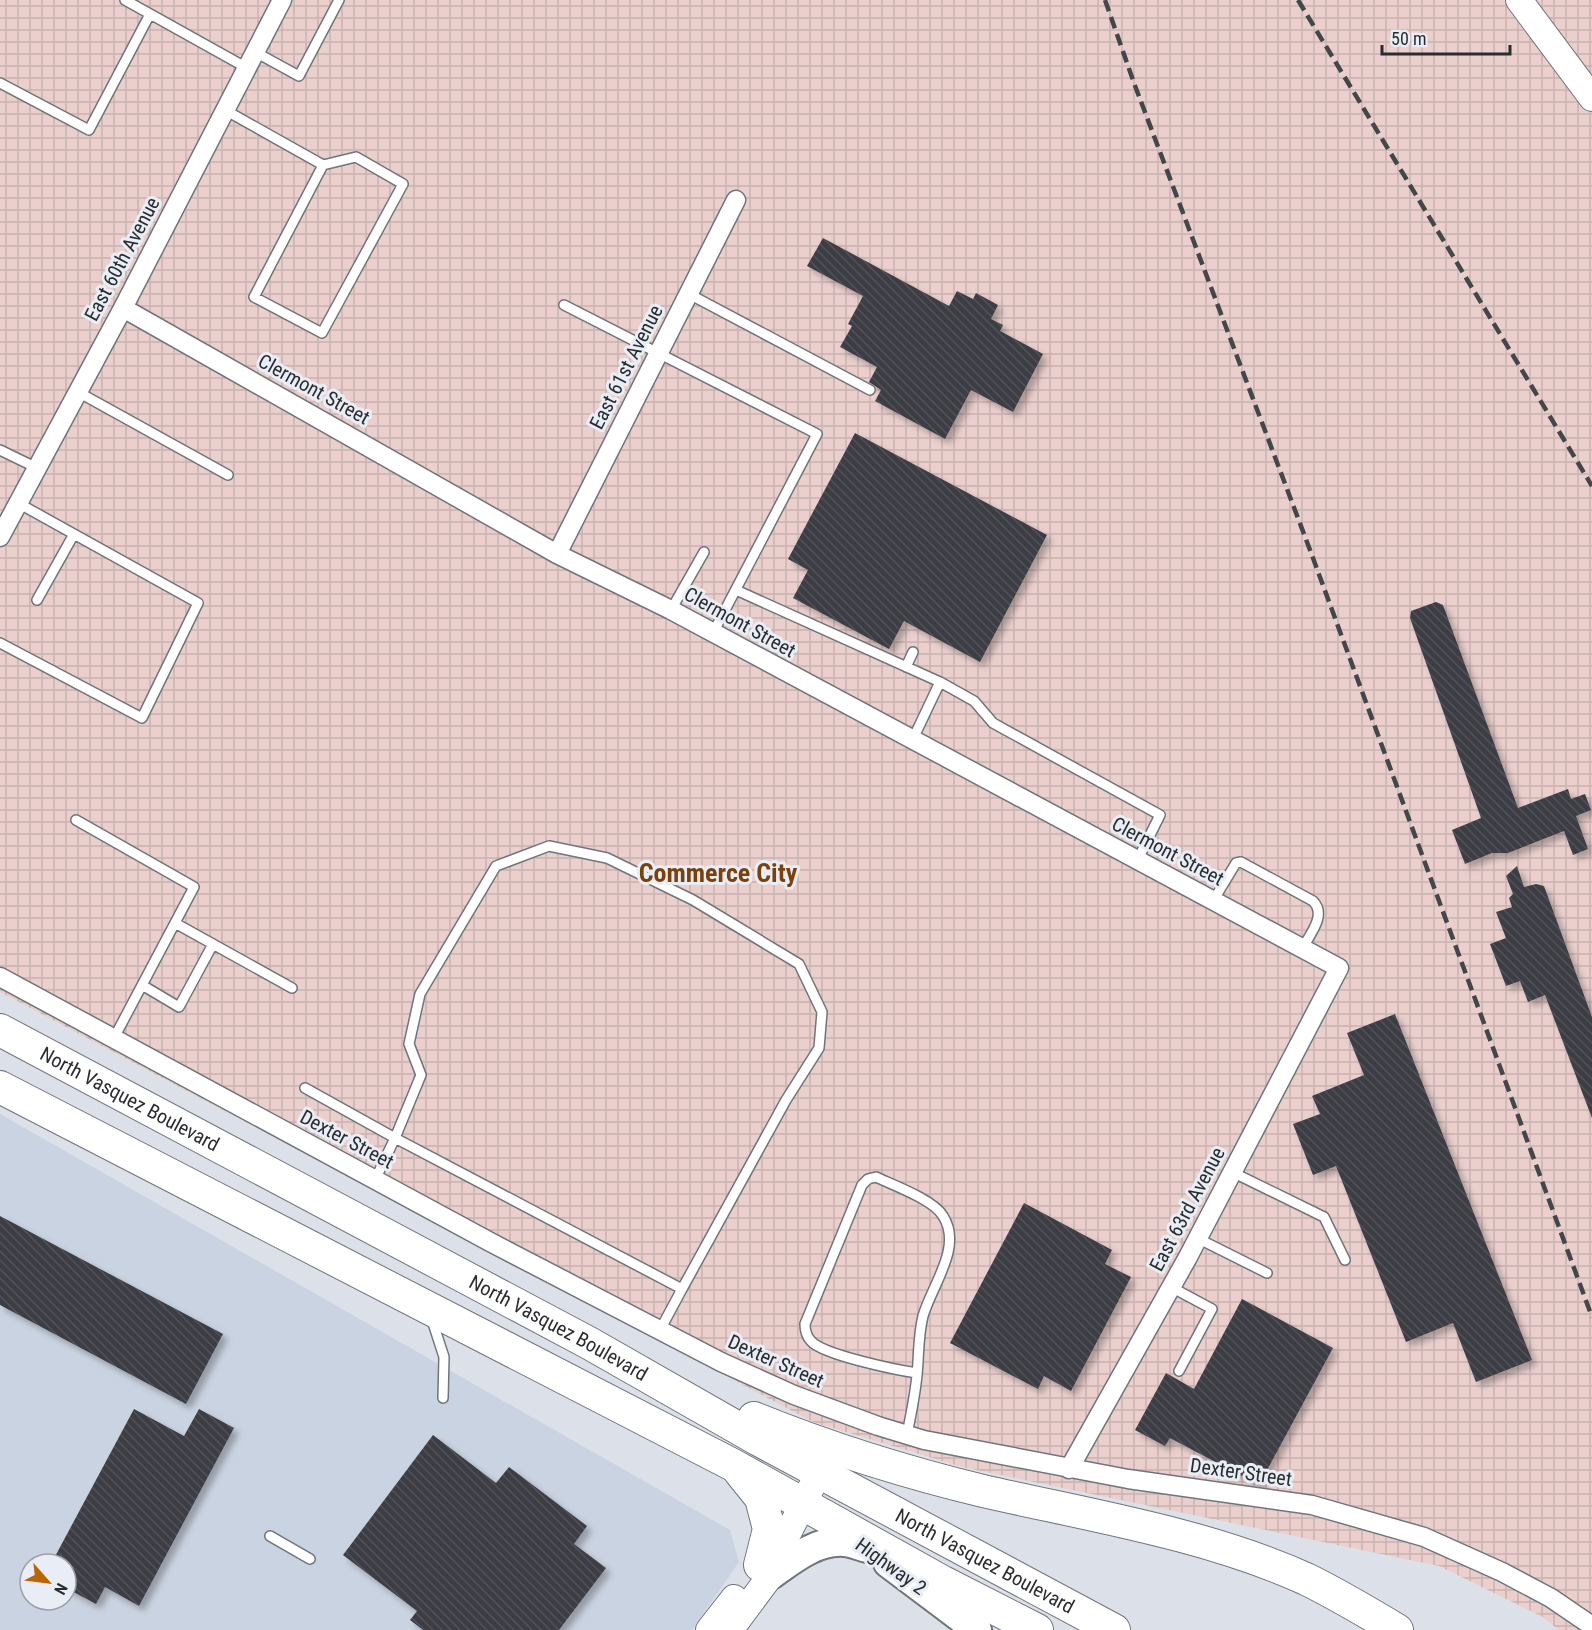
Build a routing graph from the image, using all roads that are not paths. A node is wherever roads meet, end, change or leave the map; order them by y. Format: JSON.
{"nodes":[{"id":1,"x":125,"y":0,"type":"edge"},
{"id":2,"x":282,"y":0,"type":"edge"},
{"id":3,"x":339,"y":0,"type":"edge"},
{"id":4,"x":1519,"y":0,"type":"edge"},
{"id":5,"x":150,"y":14,"type":"junction"},
{"id":6,"x":255,"y":52,"type":"junction"},
{"id":7,"x":247,"y":68,"type":"junction"},
{"id":8,"x":0,"y":83,"type":"edge"},
{"id":9,"x":1592,"y":98,"type":"edge"},
{"id":10,"x":225,"y":110,"type":"junction"},
{"id":11,"x":323,"y":165,"type":"junction"},
{"id":12,"x":736,"y":200,"type":"dead end"},
{"id":13,"x":688,"y":294,"type":"junction"},
{"id":14,"x":564,"y":304,"type":"dead end"},
{"id":15,"x":123,"y":308,"type":"junction"},
{"id":16,"x":658,"y":354,"type":"junction"},
{"id":17,"x":870,"y":390,"type":"dead end"},
{"id":18,"x":78,"y":392,"type":"junction"},
{"id":19,"x":0,"y":450,"type":"edge"},
{"id":20,"x":37,"y":468,"type":"junction"},
{"id":21,"x":228,"y":475,"type":"dead end"},
{"id":22,"x":18,"y":503,"type":"junction"},
{"id":23,"x":74,"y":534,"type":"junction"},
{"id":24,"x":0,"y":537,"type":"edge"},
{"id":25,"x":704,"y":552,"type":"dead end"},
{"id":26,"x":557,"y":554,"type":"junction"},
{"id":27,"x":736,"y":590,"type":"junction"},
{"id":28,"x":37,"y":600,"type":"dead end"},
{"id":29,"x":671,"y":610,"type":"junction"},
{"id":30,"x":713,"y":633,"type":"junction"},
{"id":31,"x":0,"y":644,"type":"edge"},
{"id":32,"x":913,"y":652,"type":"dead end"},
{"id":33,"x":906,"y":667,"type":"junction"},
{"id":34,"x":940,"y":682,"type":"junction"},
{"id":35,"x":912,"y":741,"type":"junction"},
{"id":36,"x":76,"y":820,"type":"dead end"},
{"id":37,"x":1137,"y":861,"type":"junction"},
{"id":38,"x":1213,"y":901,"type":"junction"},
{"id":39,"x":175,"y":923,"type":"junction"},
{"id":40,"x":213,"y":944,"type":"junction"},
{"id":41,"x":1302,"y":949,"type":"junction"},
{"id":42,"x":1339,"y":969,"type":"joint"},
{"id":43,"x":0,"y":977,"type":"edge"},
{"id":44,"x":142,"y":985,"type":"junction"},
{"id":45,"x":292,"y":988,"type":"dead end"},
{"id":46,"x":0,"y":1030,"type":"edge"},
{"id":47,"x":114,"y":1038,"type":"junction"},
{"id":48,"x":0,"y":1087,"type":"edge"},
{"id":49,"x":305,"y":1088,"type":"dead end"},
{"id":50,"x":395,"y":1138,"type":"junction"},
{"id":51,"x":1232,"y":1172,"type":"junction"},
{"id":52,"x":375,"y":1180,"type":"junction"},
{"id":53,"x":1197,"y":1238,"type":"junction"},
{"id":54,"x":1345,"y":1260,"type":"dead end"},
{"id":55,"x":1267,"y":1273,"type":"dead end"},
{"id":56,"x":1171,"y":1287,"type":"junction"},
{"id":57,"x":682,"y":1289,"type":"junction"},
{"id":58,"x":427,"y":1307,"type":"junction"},
{"id":59,"x":660,"y":1330,"type":"junction"},
{"id":60,"x":589,"y":1343,"type":"junction"},
{"id":61,"x":1179,"y":1371,"type":"dead end"},
{"id":62,"x":917,"y":1373,"type":"junction"},
{"id":63,"x":443,"y":1398,"type":"dead end"},
{"id":64,"x":906,"y":1434,"type":"junction"},
{"id":65,"x":733,"y":1465,"type":"junction"},
{"id":66,"x":1069,"y":1468,"type":"junction"},
{"id":67,"x":808,"y":1494,"type":"junction"},
{"id":68,"x":270,"y":1536,"type":"dead end"},
{"id":69,"x":867,"y":1548,"type":"junction"},
{"id":70,"x":310,"y":1559,"type":"dead end"},
{"id":71,"x":770,"y":1564,"type":"junction"},
{"id":72,"x":1592,"y":1626,"type":"edge"},
{"id":73,"x":709,"y":1630,"type":"edge"},
{"id":74,"x":730,"y":1630,"type":"edge"},
{"id":75,"x":977,"y":1630,"type":"edge"},
{"id":76,"x":1037,"y":1630,"type":"edge"},
{"id":77,"x":1114,"y":1630,"type":"edge"},
{"id":78,"x":1396,"y":1630,"type":"edge"}],
"edges":[{"from":1,"to":5,"type":"lane"},
{"from":2,"to":6,"type":"street","name":"East 60th Avenue"},
{"from":3,"to":6,"type":"lane"},
{"from":4,"to":9,"type":"street"},
{"from":5,"to":7,"type":"lane"},
{"from":5,"to":8,"type":"lane"},
{"from":6,"to":7,"type":"street","name":"East 60th Avenue"},
{"from":7,"to":10,"type":"street","name":"East 60th Avenue"},
{"from":10,"to":11,"type":"lane"},
{"from":10,"to":15,"type":"street","name":"East 60th Avenue"},
{"from":11,"to":11,"type":"lane"},
{"from":12,"to":13,"type":"street","name":"East 61st Avenue"},
{"from":13,"to":16,"type":"street","name":"East 61st Avenue"},
{"from":13,"to":17,"type":"lane"},
{"from":14,"to":16,"type":"lane"},
{"from":15,"to":18,"type":"street","name":"East 60th Avenue"},
{"from":15,"to":26,"type":"street","name":"Clermont Street"},
{"from":16,"to":26,"type":"street","name":"East 61st Avenue"},
{"from":16,"to":27,"type":"lane"},
{"from":18,"to":20,"type":"street","name":"East 60th Avenue"},
{"from":18,"to":21,"type":"lane"},
{"from":19,"to":20,"type":"lane"},
{"from":20,"to":22,"type":"street","name":"East 60th Avenue"},
{"from":22,"to":23,"type":"lane"},
{"from":22,"to":24,"type":"street","name":"East 60th Avenue"},
{"from":23,"to":28,"type":"lane"},
{"from":23,"to":31,"type":"lane"},
{"from":25,"to":29,"type":"lane"},
{"from":26,"to":29,"type":"street","name":"Clermont Street"},
{"from":27,"to":30,"type":"lane"},
{"from":27,"to":33,"type":"lane"},
{"from":29,"to":30,"type":"street","name":"Clermont Street"},
{"from":30,"to":35,"type":"street","name":"Clermont Street"},
{"from":32,"to":33,"type":"lane"},
{"from":33,"to":34,"type":"lane"},
{"from":34,"to":35,"type":"lane"},
{"from":34,"to":37,"type":"lane"},
{"from":35,"to":37,"type":"street","name":"Clermont Street"},
{"from":36,"to":39,"type":"lane"},
{"from":37,"to":38,"type":"street","name":"Clermont Street"},
{"from":38,"to":41,"type":"street","name":"Clermont Street"},
{"from":38,"to":41,"type":"lane"},
{"from":39,"to":40,"type":"lane"},
{"from":39,"to":44,"type":"lane"},
{"from":40,"to":44,"type":"lane"},
{"from":40,"to":45,"type":"lane"},
{"from":41,"to":42,"type":"street","name":"Clermont Street"},
{"from":42,"to":51,"type":"street","name":"East 63rd Avenue"},
{"from":43,"to":47,"type":"street","name":"Dexter Street"},
{"from":44,"to":47,"type":"lane"},
{"from":46,"to":60,"type":"highway","name":"North Vasquez Boulevard"},
{"from":47,"to":52,"type":"street","name":"Dexter Street"},
{"from":48,"to":58,"type":"highway","name":"North Vasquez Boulevard"},
{"from":49,"to":50,"type":"lane"},
{"from":50,"to":52,"type":"lane"},
{"from":50,"to":57,"type":"lane"},
{"from":50,"to":57,"type":"lane"},
{"from":51,"to":53,"type":"street","name":"East 63rd Avenue"},
{"from":51,"to":54,"type":"lane"},
{"from":52,"to":59,"type":"street","name":"Dexter Street"},
{"from":53,"to":55,"type":"lane"},
{"from":53,"to":56,"type":"street","name":"East 63rd Avenue"},
{"from":56,"to":61,"type":"lane"},
{"from":56,"to":66,"type":"street","name":"East 63rd Avenue"},
{"from":57,"to":59,"type":"lane"},
{"from":58,"to":63,"type":"lane"},
{"from":58,"to":65,"type":"highway","name":"North Vasquez Boulevard"},
{"from":59,"to":64,"type":"street","name":"Dexter Street"},
{"from":60,"to":77,"type":"highway","name":"North Vasquez Boulevard"},
{"from":60,"to":78,"type":"highway"},
{"from":62,"to":62,"type":"lane"},
{"from":62,"to":64,"type":"lane"},
{"from":64,"to":66,"type":"street","name":"Dexter Street"},
{"from":65,"to":67,"type":"highway","name":"North Vasquez Boulevard"},
{"from":65,"to":71,"type":"highway"},
{"from":66,"to":72,"type":"street","name":"Dexter Street"},
{"from":67,"to":69,"type":"main road","name":"Highway 2"},
{"from":67,"to":71,"type":"street"},
{"from":67,"to":76,"type":"highway","name":"North Vasquez Boulevard"},
{"from":68,"to":70,"type":"lane"},
{"from":69,"to":71,"type":"main road"},
{"from":69,"to":75,"type":"main road","name":"Highway 2"},
{"from":71,"to":73,"type":"street"},
{"from":71,"to":74,"type":"street"}]}
